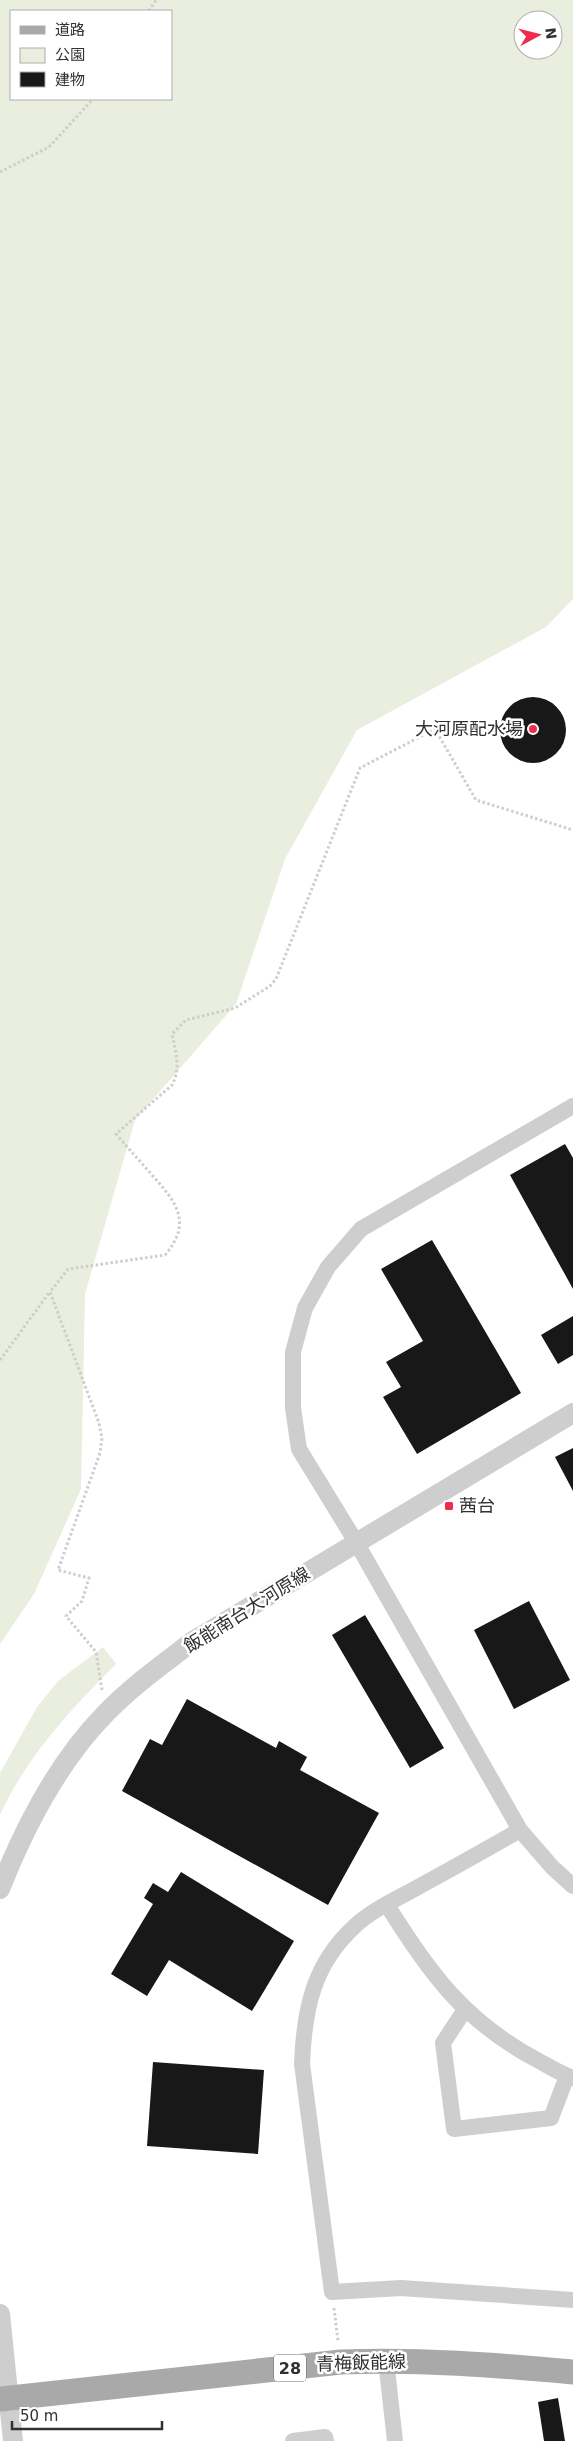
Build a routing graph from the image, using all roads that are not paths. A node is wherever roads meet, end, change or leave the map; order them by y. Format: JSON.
{"nodes":[{"id":1,"x":573,"y":1106,"type":"edge"},
{"id":2,"x":573,"y":1413,"type":"edge"},
{"id":3,"x":356,"y":1542,"type":"junction"},
{"id":4,"x":520,"y":1830,"type":"junction"},
{"id":5,"x":573,"y":1886,"type":"edge"},
{"id":6,"x":0,"y":1889,"type":"edge"},
{"id":7,"x":387,"y":1904,"type":"junction"},
{"id":8,"x":464,"y":2011,"type":"junction"},
{"id":9,"x":570,"y":2077,"type":"edge"},
{"id":10,"x":573,"y":2300,"type":"edge"},
{"id":11,"x":0,"y":2314,"type":"edge"},
{"id":12,"x":386,"y":2360,"type":"junction"},
{"id":13,"x":573,"y":2372,"type":"edge"},
{"id":14,"x":4,"y":2398,"type":"edge"},
{"id":15,"x":13,"y":2441,"type":"edge"},
{"id":16,"x":293,"y":2441,"type":"edge"},
{"id":17,"x":326,"y":2441,"type":"edge"},
{"id":18,"x":396,"y":2441,"type":"edge"}],
"edges":[{"from":1,"to":3,"type":"street"},
{"from":2,"to":3,"type":"street","name":"飯能南台大河原線"},
{"from":3,"to":4,"type":"street"},
{"from":3,"to":6,"type":"street","name":"飯能南台大河原線"},
{"from":4,"to":5,"type":"street"},
{"from":4,"to":7,"type":"street"},
{"from":7,"to":8,"type":"street"},
{"from":7,"to":10,"type":"street"},
{"from":8,"to":9,"type":"street"},
{"from":8,"to":9,"type":"street"},
{"from":11,"to":14,"type":"street"},
{"from":12,"to":13,"type":"main road","name":"青梅飯能線","number":"28"},
{"from":12,"to":14,"type":"main road","name":"青梅飯能線","number":"28"},
{"from":12,"to":18,"type":"street"},
{"from":14,"to":15,"type":"street"},
{"from":16,"to":17,"type":"street"}]}
